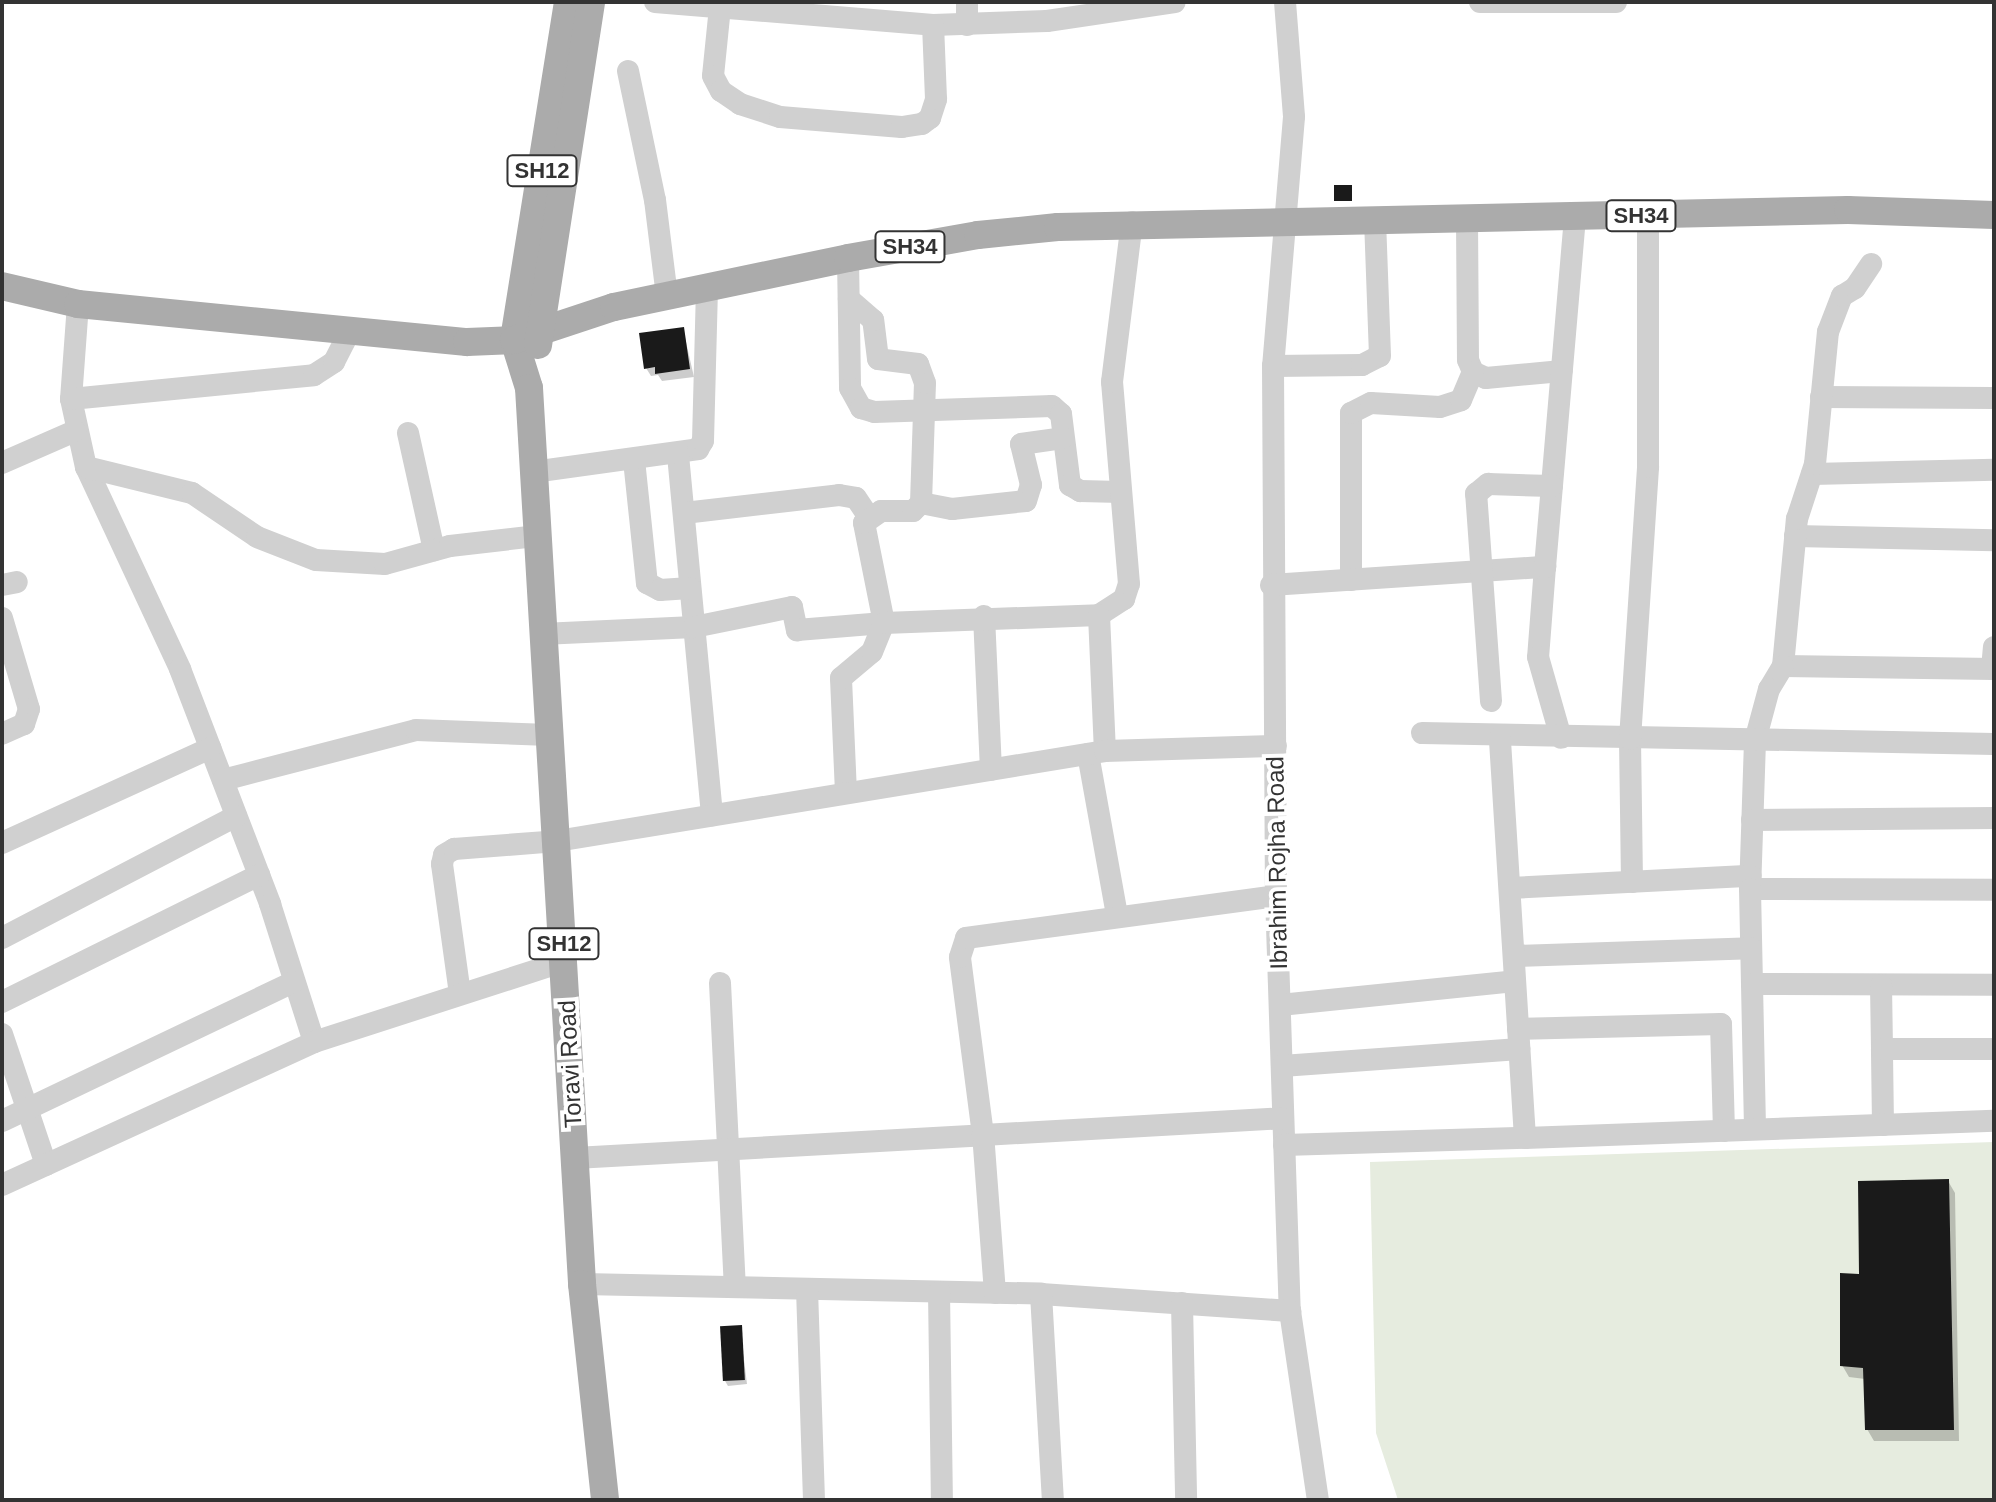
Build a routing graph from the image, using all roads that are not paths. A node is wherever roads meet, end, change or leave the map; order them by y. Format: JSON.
{"nodes":[{"id":1,"x":568,"y":2,"type":"edge"},
{"id":2,"x":591,"y":2,"type":"edge"},
{"id":3,"x":655,"y":2,"type":"edge"},
{"id":4,"x":967,"y":2,"type":"edge"},
{"id":5,"x":1175,"y":2,"type":"edge"},
{"id":6,"x":1285,"y":2,"type":"edge"},
{"id":7,"x":1480,"y":2,"type":"edge"},
{"id":8,"x":1616,"y":2,"type":"edge"},
{"id":9,"x":720,"y":7,"type":"junction"},
{"id":10,"x":1047,"y":12,"type":"edge"},
{"id":11,"x":933,"y":25,"type":"junction"},
{"id":12,"x":967,"y":25,"type":"junction"},
{"id":13,"x":628,"y":71,"type":"dead end"},
{"id":14,"x":1994,"y":215,"type":"edge"},
{"id":15,"x":1648,"y":216,"type":"junction"},
{"id":16,"x":1575,"y":217,"type":"junction"},
{"id":17,"x":1467,"y":219,"type":"junction"},
{"id":18,"x":1375,"y":221,"type":"junction"},
{"id":19,"x":1132,"y":222,"type":"junction"},
{"id":20,"x":1287,"y":224,"type":"junction"},
{"id":21,"x":848,"y":258,"type":"junction"},
{"id":22,"x":1871,"y":264,"type":"dead end"},
{"id":23,"x":2,"y":286,"type":"edge"},
{"id":24,"x":707,"y":286,"type":"junction"},
{"id":25,"x":667,"y":296,"type":"junction"},
{"id":26,"x":849,"y":299,"type":"junction"},
{"id":27,"x":78,"y":304,"type":"junction"},
{"id":28,"x":350,"y":330,"type":"junction"},
{"id":29,"x":527,"y":336,"type":"junction"},
{"id":30,"x":1273,"y":366,"type":"junction"},
{"id":31,"x":1562,"y":371,"type":"junction"},
{"id":32,"x":1473,"y":372,"type":"junction"},
{"id":33,"x":1821,"y":397,"type":"junction"},
{"id":34,"x":1994,"y":398,"type":"edge"},
{"id":35,"x":71,"y":399,"type":"junction"},
{"id":36,"x":924,"y":412,"type":"junction"},
{"id":37,"x":75,"y":431,"type":"junction"},
{"id":38,"x":408,"y":433,"type":"dead end"},
{"id":39,"x":1063,"y":438,"type":"junction"},
{"id":40,"x":678,"y":455,"type":"junction"},
{"id":41,"x":634,"y":460,"type":"junction"},
{"id":42,"x":2,"y":463,"type":"edge"},
{"id":43,"x":86,"y":467,"type":"junction"},
{"id":44,"x":1994,"y":470,"type":"edge"},
{"id":45,"x":533,"y":472,"type":"junction"},
{"id":46,"x":1812,"y":474,"type":"junction"},
{"id":47,"x":1552,"y":486,"type":"junction"},
{"id":48,"x":1121,"y":492,"type":"junction"},
{"id":49,"x":921,"y":503,"type":"junction"},
{"id":50,"x":684,"y":513,"type":"junction"},
{"id":51,"x":868,"y":516,"type":"junction"},
{"id":52,"x":537,"y":536,"type":"junction"},
{"id":53,"x":1795,"y":536,"type":"junction"},
{"id":54,"x":1994,"y":540,"type":"edge"},
{"id":55,"x":434,"y":550,"type":"junction"},
{"id":56,"x":1545,"y":567,"type":"junction"},
{"id":57,"x":1480,"y":572,"type":"junction"},
{"id":58,"x":1351,"y":580,"type":"junction"},
{"id":59,"x":1271,"y":585,"type":"junction"},
{"id":60,"x":690,"y":588,"type":"junction"},
{"id":61,"x":1099,"y":615,"type":"junction"},
{"id":62,"x":984,"y":616,"type":"junction"},
{"id":63,"x":2,"y":618,"type":"edge"},
{"id":64,"x":884,"y":623,"type":"junction"},
{"id":65,"x":694,"y":627,"type":"junction"},
{"id":66,"x":542,"y":634,"type":"junction"},
{"id":67,"x":1993,"y":661,"type":"edge"},
{"id":68,"x":1783,"y":666,"type":"junction"},
{"id":69,"x":1491,"y":701,"type":"dead end"},
{"id":70,"x":1422,"y":733,"type":"dead end"},
{"id":71,"x":2,"y":734,"type":"edge"},
{"id":72,"x":549,"y":735,"type":"junction"},
{"id":73,"x":1500,"y":738,"type":"junction"},
{"id":74,"x":1561,"y":738,"type":"junction"},
{"id":75,"x":1630,"y":739,"type":"junction"},
{"id":76,"x":1755,"y":741,"type":"junction"},
{"id":77,"x":1994,"y":744,"type":"edge"},
{"id":78,"x":1276,"y":746,"type":"junction"},
{"id":79,"x":210,"y":748,"type":"junction"},
{"id":80,"x":1096,"y":753,"type":"junction"},
{"id":81,"x":991,"y":770,"type":"junction"},
{"id":82,"x":223,"y":780,"type":"junction"},
{"id":83,"x":846,"y":793,"type":"junction"},
{"id":84,"x":712,"y":815,"type":"junction"},
{"id":85,"x":236,"y":816,"type":"junction"},
{"id":86,"x":1994,"y":818,"type":"edge"},
{"id":87,"x":1752,"y":820,"type":"junction"},
{"id":88,"x":557,"y":841,"type":"junction"},
{"id":89,"x":2,"y":843,"type":"edge"},
{"id":90,"x":259,"y":875,"type":"junction"},
{"id":91,"x":1632,"y":882,"type":"junction"},
{"id":92,"x":1750,"y":883,"type":"junction"},
{"id":93,"x":1510,"y":888,"type":"junction"},
{"id":94,"x":1994,"y":890,"type":"edge"},
{"id":95,"x":1276,"y":896,"type":"junction"},
{"id":96,"x":1117,"y":915,"type":"junction"},
{"id":97,"x":2,"y":938,"type":"edge"},
{"id":98,"x":1751,"y":948,"type":"junction"},
{"id":99,"x":1514,"y":956,"type":"junction"},
{"id":100,"x":565,"y":961,"type":"junction"},
{"id":101,"x":1515,"y":981,"type":"junction"},
{"id":102,"x":294,"y":982,"type":"junction"},
{"id":103,"x":720,"y":983,"type":"dead end"},
{"id":104,"x":1752,"y":984,"type":"junction"},
{"id":105,"x":1881,"y":985,"type":"junction"},
{"id":106,"x":1994,"y":985,"type":"edge"},
{"id":107,"x":460,"y":994,"type":"junction"},
{"id":108,"x":2,"y":1002,"type":"edge"},
{"id":109,"x":1280,"y":1005,"type":"junction"},
{"id":110,"x":2,"y":1034,"type":"edge"},
{"id":111,"x":1519,"y":1039,"type":"junction"},
{"id":112,"x":314,"y":1042,"type":"junction"},
{"id":113,"x":1882,"y":1049,"type":"junction"},
{"id":114,"x":1994,"y":1049,"type":"edge"},
{"id":115,"x":1282,"y":1066,"type":"junction"},
{"id":116,"x":24,"y":1110,"type":"junction"},
{"id":117,"x":1283,"y":1118,"type":"junction"},
{"id":118,"x":2,"y":1121,"type":"edge"},
{"id":119,"x":1994,"y":1121,"type":"edge"},
{"id":120,"x":1883,"y":1125,"type":"junction"},
{"id":121,"x":1755,"y":1129,"type":"junction"},
{"id":122,"x":1724,"y":1131,"type":"junction"},
{"id":123,"x":983,"y":1135,"type":"junction"},
{"id":124,"x":1525,"y":1138,"type":"junction"},
{"id":125,"x":1284,"y":1145,"type":"junction"},
{"id":126,"x":731,"y":1149,"type":"junction"},
{"id":127,"x":575,"y":1158,"type":"junction"},
{"id":128,"x":46,"y":1165,"type":"junction"},
{"id":129,"x":2,"y":1185,"type":"edge"},
{"id":130,"x":582,"y":1284,"type":"junction"},
{"id":131,"x":735,"y":1287,"type":"junction"},
{"id":132,"x":807,"y":1289,"type":"junction"},
{"id":133,"x":939,"y":1292,"type":"junction"},
{"id":134,"x":995,"y":1293,"type":"junction"},
{"id":135,"x":1041,"y":1294,"type":"junction"},
{"id":136,"x":1182,"y":1303,"type":"junction"},
{"id":137,"x":1290,"y":1311,"type":"junction"},
{"id":138,"x":605,"y":1500,"type":"edge"},
{"id":139,"x":814,"y":1500,"type":"edge"},
{"id":140,"x":942,"y":1500,"type":"edge"},
{"id":141,"x":1053,"y":1500,"type":"edge"},
{"id":142,"x":1186,"y":1500,"type":"edge"},
{"id":143,"x":1318,"y":1500,"type":"edge"}],
"edges":[{"from":1,"to":29,"type":"main road","number":"SH12"},
{"from":2,"to":29,"type":"main road","number":"SH12"},
{"from":3,"to":9,"type":"street"},
{"from":4,"to":12,"type":"street"},
{"from":5,"to":10,"type":"street"},
{"from":6,"to":20,"type":"street","name":"Ibrahim Rojha Road"},
{"from":7,"to":8,"type":"street"},
{"from":9,"to":11,"type":"street"},
{"from":9,"to":11,"type":"street"},
{"from":10,"to":12,"type":"street"},
{"from":11,"to":12,"type":"street"},
{"from":13,"to":25,"type":"street"},
{"from":14,"to":15,"type":"main road","number":"SH34"},
{"from":15,"to":16,"type":"main road","number":"SH34"},
{"from":15,"to":75,"type":"street"},
{"from":16,"to":17,"type":"main road","number":"SH34"},
{"from":16,"to":31,"type":"street"},
{"from":17,"to":18,"type":"main road","number":"SH34"},
{"from":17,"to":32,"type":"street"},
{"from":18,"to":20,"type":"main road","number":"SH34"},
{"from":18,"to":30,"type":"street"},
{"from":19,"to":20,"type":"main road","number":"SH34"},
{"from":19,"to":21,"type":"main road","number":"SH34"},
{"from":19,"to":48,"type":"street"},
{"from":20,"to":30,"type":"street","name":"Ibrahim Rojha Road"},
{"from":21,"to":24,"type":"main road","number":"SH34"},
{"from":21,"to":26,"type":"street"},
{"from":22,"to":33,"type":"street"},
{"from":23,"to":27,"type":"main road"},
{"from":24,"to":25,"type":"main road","number":"SH34"},
{"from":24,"to":40,"type":"street"},
{"from":25,"to":29,"type":"main road","number":"SH34"},
{"from":26,"to":36,"type":"street"},
{"from":26,"to":36,"type":"street"},
{"from":27,"to":28,"type":"main road"},
{"from":27,"to":35,"type":"street"},
{"from":28,"to":29,"type":"main road"},
{"from":28,"to":35,"type":"street"},
{"from":29,"to":45,"type":"main road","name":"Toravi Road","number":"SH12"},
{"from":30,"to":59,"type":"street","name":"Ibrahim Rojha Road"},
{"from":31,"to":32,"type":"street"},
{"from":31,"to":47,"type":"street"},
{"from":32,"to":58,"type":"street"},
{"from":33,"to":34,"type":"street"},
{"from":33,"to":46,"type":"street"},
{"from":35,"to":37,"type":"street"},
{"from":36,"to":39,"type":"street"},
{"from":36,"to":49,"type":"street"},
{"from":37,"to":42,"type":"street"},
{"from":37,"to":43,"type":"street"},
{"from":38,"to":55,"type":"street"},
{"from":39,"to":48,"type":"street"},
{"from":39,"to":49,"type":"street"},
{"from":40,"to":41,"type":"street"},
{"from":40,"to":50,"type":"street"},
{"from":41,"to":45,"type":"street"},
{"from":41,"to":60,"type":"street"},
{"from":43,"to":55,"type":"street"},
{"from":43,"to":79,"type":"street"},
{"from":44,"to":46,"type":"street"},
{"from":45,"to":52,"type":"main road","name":"Toravi Road","number":"SH12"},
{"from":46,"to":53,"type":"street"},
{"from":47,"to":56,"type":"street"},
{"from":47,"to":57,"type":"street"},
{"from":48,"to":61,"type":"street"},
{"from":49,"to":51,"type":"street"},
{"from":50,"to":51,"type":"street"},
{"from":50,"to":60,"type":"street"},
{"from":51,"to":64,"type":"street"},
{"from":52,"to":55,"type":"street"},
{"from":52,"to":66,"type":"main road","name":"Toravi Road","number":"SH12"},
{"from":53,"to":54,"type":"street"},
{"from":53,"to":68,"type":"street"},
{"from":56,"to":57,"type":"street"},
{"from":56,"to":74,"type":"street"},
{"from":57,"to":58,"type":"street"},
{"from":57,"to":69,"type":"street"},
{"from":58,"to":59,"type":"street"},
{"from":59,"to":78,"type":"street","name":"Ibrahim Rojha Road"},
{"from":60,"to":65,"type":"street"},
{"from":61,"to":62,"type":"street"},
{"from":61,"to":80,"type":"street"},
{"from":62,"to":64,"type":"street"},
{"from":62,"to":81,"type":"street"},
{"from":63,"to":71,"type":"street"},
{"from":64,"to":65,"type":"street"},
{"from":64,"to":83,"type":"street"},
{"from":65,"to":66,"type":"street"},
{"from":65,"to":84,"type":"street"},
{"from":66,"to":72,"type":"main road","name":"Toravi Road","number":"SH12"},
{"from":67,"to":68,"type":"street"},
{"from":68,"to":76,"type":"street"},
{"from":70,"to":73,"type":"street"},
{"from":72,"to":82,"type":"street"},
{"from":72,"to":88,"type":"main road","name":"Toravi Road","number":"SH12"},
{"from":73,"to":74,"type":"street"},
{"from":73,"to":93,"type":"street"},
{"from":74,"to":75,"type":"street"},
{"from":75,"to":76,"type":"street"},
{"from":75,"to":91,"type":"street"},
{"from":76,"to":77,"type":"street"},
{"from":76,"to":87,"type":"street"},
{"from":78,"to":80,"type":"street"},
{"from":78,"to":95,"type":"street","name":"Ibrahim Rojha Road"},
{"from":79,"to":82,"type":"street"},
{"from":79,"to":89,"type":"street"},
{"from":80,"to":81,"type":"street"},
{"from":80,"to":96,"type":"street"},
{"from":81,"to":83,"type":"street"},
{"from":82,"to":85,"type":"street"},
{"from":83,"to":84,"type":"street"},
{"from":84,"to":88,"type":"street"},
{"from":85,"to":90,"type":"street"},
{"from":85,"to":97,"type":"street"},
{"from":86,"to":87,"type":"street"},
{"from":87,"to":92,"type":"street"},
{"from":88,"to":100,"type":"main road","name":"Toravi Road","number":"SH12"},
{"from":88,"to":107,"type":"street"},
{"from":90,"to":102,"type":"street"},
{"from":90,"to":108,"type":"street"},
{"from":91,"to":92,"type":"street"},
{"from":91,"to":93,"type":"street"},
{"from":92,"to":94,"type":"street"},
{"from":92,"to":98,"type":"street"},
{"from":93,"to":99,"type":"street"},
{"from":95,"to":96,"type":"street"},
{"from":95,"to":109,"type":"street","name":"Ibrahim Rojha Road"},
{"from":96,"to":123,"type":"street"},
{"from":98,"to":99,"type":"street"},
{"from":98,"to":104,"type":"street"},
{"from":99,"to":101,"type":"street"},
{"from":100,"to":107,"type":"street"},
{"from":100,"to":127,"type":"main road","name":"Toravi Road","number":"SH12"},
{"from":101,"to":109,"type":"street"},
{"from":101,"to":111,"type":"street"},
{"from":102,"to":112,"type":"street"},
{"from":102,"to":116,"type":"street"},
{"from":103,"to":126,"type":"street"},
{"from":104,"to":105,"type":"street"},
{"from":104,"to":121,"type":"street"},
{"from":105,"to":106,"type":"street"},
{"from":105,"to":113,"type":"street"},
{"from":107,"to":112,"type":"street"},
{"from":109,"to":115,"type":"street","name":"Ibrahim Rojha Road"},
{"from":110,"to":116,"type":"street"},
{"from":111,"to":115,"type":"street"},
{"from":111,"to":122,"type":"street"},
{"from":111,"to":124,"type":"street"},
{"from":112,"to":128,"type":"street"},
{"from":113,"to":114,"type":"street"},
{"from":113,"to":120,"type":"street"},
{"from":115,"to":117,"type":"street","name":"Ibrahim Rojha Road"},
{"from":116,"to":118,"type":"street"},
{"from":116,"to":128,"type":"street"},
{"from":117,"to":123,"type":"street"},
{"from":117,"to":125,"type":"street","name":"Ibrahim Rojha Road"},
{"from":119,"to":120,"type":"street"},
{"from":120,"to":121,"type":"street"},
{"from":121,"to":122,"type":"street"},
{"from":122,"to":124,"type":"street"},
{"from":123,"to":126,"type":"street"},
{"from":123,"to":134,"type":"street"},
{"from":124,"to":125,"type":"street"},
{"from":125,"to":137,"type":"street","name":"Ibrahim Rojha Road"},
{"from":126,"to":127,"type":"street"},
{"from":126,"to":131,"type":"street"},
{"from":127,"to":130,"type":"main road","name":"Toravi Road","number":"SH12"},
{"from":128,"to":129,"type":"street"},
{"from":130,"to":131,"type":"street"},
{"from":130,"to":138,"type":"main road","name":"Toravi Road","number":"SH12"},
{"from":131,"to":132,"type":"street"},
{"from":132,"to":133,"type":"street"},
{"from":132,"to":139,"type":"street"},
{"from":133,"to":134,"type":"street"},
{"from":133,"to":140,"type":"street"},
{"from":134,"to":135,"type":"street"},
{"from":135,"to":136,"type":"street"},
{"from":135,"to":141,"type":"street"},
{"from":136,"to":137,"type":"street"},
{"from":136,"to":142,"type":"street"},
{"from":137,"to":143,"type":"street","name":"Ibrahim Rojha Road"}]}
